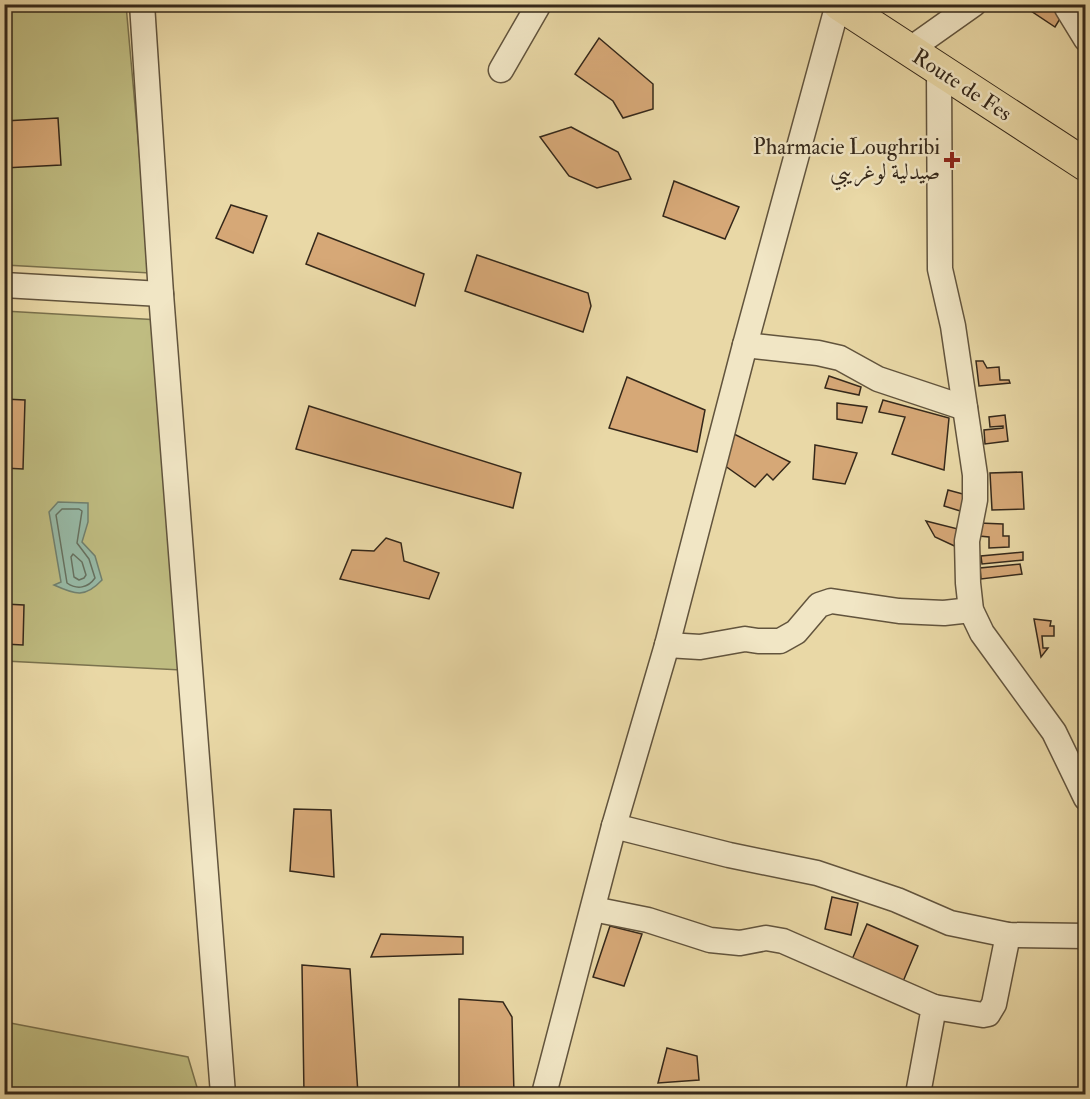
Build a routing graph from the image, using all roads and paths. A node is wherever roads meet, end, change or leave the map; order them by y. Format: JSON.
{"nodes":[{"id":1,"x":142,"y":4,"type":"edge"},
{"id":2,"x":539,"y":4,"type":"edge"},
{"id":3,"x":838,"y":4,"type":"edge"},
{"id":4,"x":974,"y":4,"type":"edge"},
{"id":5,"x":1067,"y":9,"type":"dead end"},
{"id":6,"x":1086,"y":39,"type":"edge"},
{"id":7,"x":909,"y":51,"type":"junction"},
{"id":8,"x":939,"y":69,"type":"junction"},
{"id":9,"x":501,"y":70,"type":"dead end"},
{"id":10,"x":1086,"y":165,"type":"edge"},
{"id":11,"x":4,"y":285,"type":"edge"},
{"id":12,"x":161,"y":294,"type":"junction"},
{"id":13,"x":745,"y":345,"type":"junction"},
{"id":14,"x":965,"y":408,"type":"junction"},
{"id":15,"x":971,"y":610,"type":"junction"},
{"id":16,"x":667,"y":645,"type":"junction"},
{"id":17,"x":1086,"y":798,"type":"edge"},
{"id":18,"x":614,"y":826,"type":"junction"},
{"id":19,"x":593,"y":909,"type":"junction"},
{"id":20,"x":1008,"y":935,"type":"junction"},
{"id":21,"x":1086,"y":936,"type":"edge"},
{"id":22,"x":934,"y":1007,"type":"junction"},
{"id":23,"x":223,"y":1095,"type":"edge"},
{"id":24,"x":544,"y":1095,"type":"edge"},
{"id":25,"x":918,"y":1095,"type":"edge"}],
"edges":[{"from":1,"to":12,"type":"street"},
{"from":2,"to":9,"type":"street"},
{"from":3,"to":7,"type":"main road","name":"Route de Fes"},
{"from":3,"to":13,"type":"street"},
{"from":4,"to":7,"type":"street"},
{"from":5,"to":6,"type":"street"},
{"from":7,"to":8,"type":"main road","name":"Route de Fes"},
{"from":8,"to":10,"type":"main road","name":"Route de Fes"},
{"from":8,"to":14,"type":"street"},
{"from":11,"to":12,"type":"street"},
{"from":12,"to":23,"type":"street"},
{"from":13,"to":14,"type":"street"},
{"from":13,"to":16,"type":"street"},
{"from":14,"to":15,"type":"street"},
{"from":15,"to":16,"type":"street"},
{"from":15,"to":17,"type":"street"},
{"from":16,"to":18,"type":"street"},
{"from":18,"to":19,"type":"street"},
{"from":18,"to":20,"type":"street"},
{"from":19,"to":22,"type":"street"},
{"from":19,"to":24,"type":"street"},
{"from":20,"to":21,"type":"street"},
{"from":20,"to":22,"type":"street"},
{"from":22,"to":25,"type":"street"}]}
